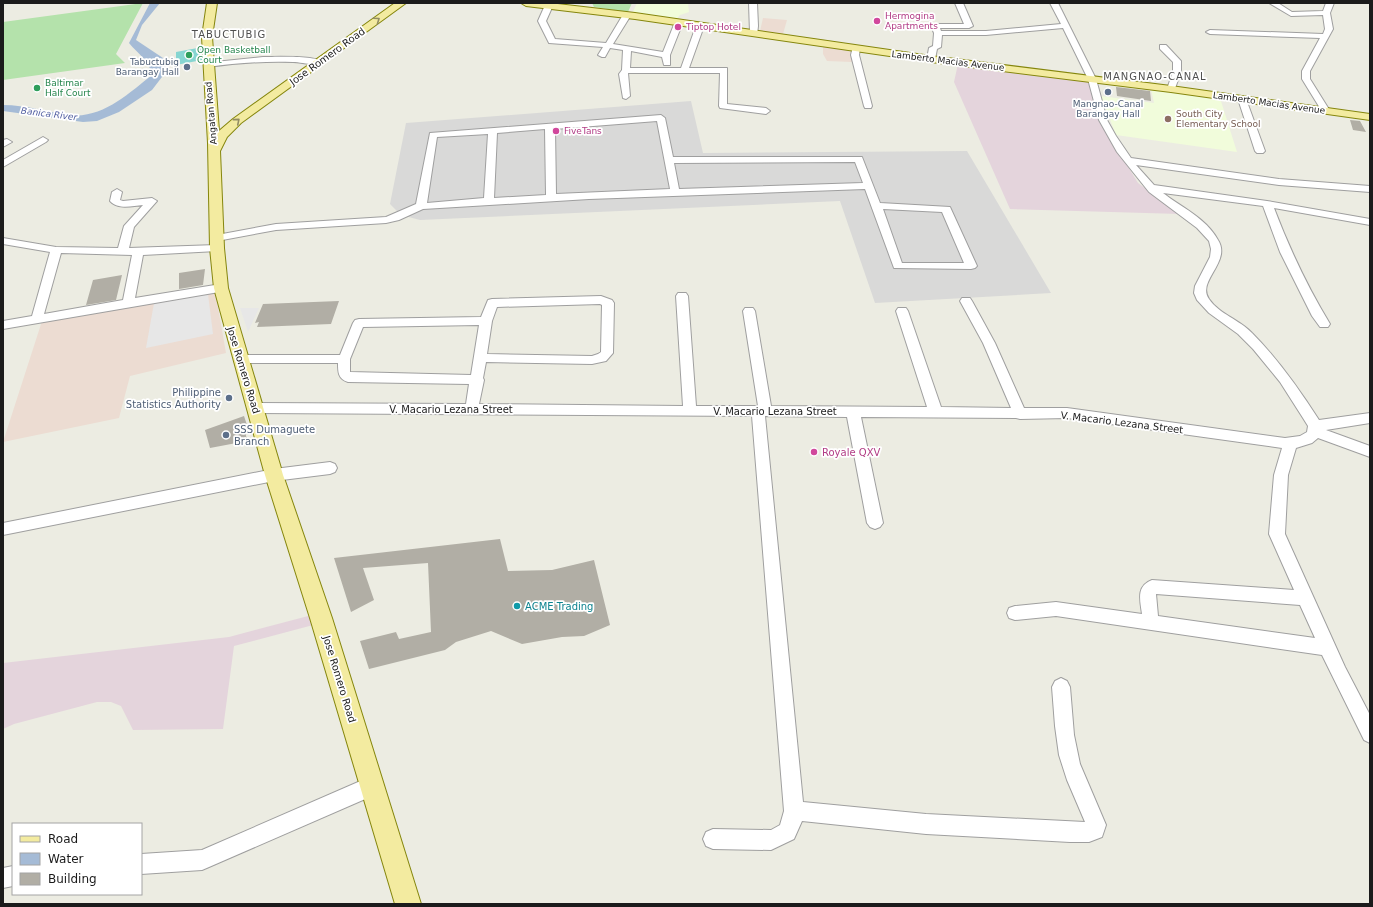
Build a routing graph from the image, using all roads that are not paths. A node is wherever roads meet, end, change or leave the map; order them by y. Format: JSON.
{"nodes":[{"id":1,"x":212,"y":3,"type":"edge"},
{"id":2,"x":401,"y":3,"type":"edge"},
{"id":3,"x":526,"y":3,"type":"edge"},
{"id":4,"x":754,"y":3,"type":"edge"},
{"id":5,"x":959,"y":3,"type":"edge"},
{"id":6,"x":1054,"y":3,"type":"edge"},
{"id":7,"x":1273,"y":3,"type":"edge"},
{"id":8,"x":1330,"y":3,"type":"edge"},
{"id":9,"x":546,"y":4,"type":"edge"},
{"id":10,"x":1326,"y":13,"type":"junction"},
{"id":11,"x":627,"y":15,"type":"junction"},
{"id":12,"x":679,"y":22,"type":"junction"},
{"id":13,"x":700,"y":26,"type":"junction"},
{"id":14,"x":1065,"y":26,"type":"junction"},
{"id":15,"x":1210,"y":32,"type":"dead end"},
{"id":16,"x":754,"y":33,"type":"junction"},
{"id":17,"x":938,"y":33,"type":"junction"},
{"id":18,"x":1325,"y":36,"type":"junction"},
{"id":19,"x":608,"y":44,"type":"junction"},
{"id":20,"x":1163,"y":47,"type":"dead end"},
{"id":21,"x":856,"y":48,"type":"junction"},
{"id":22,"x":627,"y":49,"type":"junction"},
{"id":23,"x":602,"y":55,"type":"dead end"},
{"id":24,"x":666,"y":55,"type":"junction"},
{"id":25,"x":931,"y":59,"type":"junction"},
{"id":26,"x":319,"y":62,"type":"junction"},
{"id":27,"x":208,"y":66,"type":"junction"},
{"id":28,"x":626,"y":71,"type":"junction"},
{"id":29,"x":668,"y":71,"type":"junction"},
{"id":30,"x":684,"y":71,"type":"junction"},
{"id":31,"x":1092,"y":80,"type":"junction"},
{"id":32,"x":1171,"y":89,"type":"junction"},
{"id":33,"x":626,"y":96,"type":"dead end"},
{"id":34,"x":1242,"y":99,"type":"junction"},
{"id":35,"x":868,"y":106,"type":"dead end"},
{"id":36,"x":766,"y":111,"type":"dead end"},
{"id":37,"x":1326,"y":111,"type":"junction"},
{"id":38,"x":1370,"y":117,"type":"edge"},
{"id":39,"x":550,"y":127,"type":"junction"},
{"id":40,"x":493,"y":131,"type":"junction"},
{"id":41,"x":43,"y":140,"type":"dead end"},
{"id":42,"x":1260,"y":150,"type":"dead end"},
{"id":43,"x":214,"y":151,"type":"junction"},
{"id":44,"x":669,"y":160,"type":"junction"},
{"id":45,"x":1129,"y":161,"type":"junction"},
{"id":46,"x":3,"y":164,"type":"edge"},
{"id":47,"x":869,"y":186,"type":"junction"},
{"id":48,"x":1151,"y":188,"type":"junction"},
{"id":49,"x":1370,"y":189,"type":"edge"},
{"id":50,"x":117,"y":192,"type":"dead end"},
{"id":51,"x":675,"y":192,"type":"junction"},
{"id":52,"x":550,"y":198,"type":"junction"},
{"id":53,"x":489,"y":200,"type":"junction"},
{"id":54,"x":1267,"y":204,"type":"junction"},
{"id":55,"x":421,"y":206,"type":"junction"},
{"id":56,"x":876,"y":206,"type":"junction"},
{"id":57,"x":1370,"y":222,"type":"edge"},
{"id":58,"x":3,"y":242,"type":"edge"},
{"id":59,"x":217,"y":243,"type":"junction"},
{"id":60,"x":56,"y":250,"type":"junction"},
{"id":61,"x":123,"y":251,"type":"junction"},
{"id":62,"x":138,"y":252,"type":"junction"},
{"id":63,"x":221,"y":288,"type":"junction"},
{"id":64,"x":682,"y":296,"type":"dead end"},
{"id":65,"x":966,"y":300,"type":"dead end"},
{"id":66,"x":128,"y":302,"type":"junction"},
{"id":67,"x":749,"y":311,"type":"dead end"},
{"id":68,"x":902,"y":311,"type":"dead end"},
{"id":69,"x":37,"y":318,"type":"junction"},
{"id":70,"x":486,"y":322,"type":"junction"},
{"id":71,"x":1324,"y":324,"type":"dead end"},
{"id":72,"x":3,"y":325,"type":"edge"},
{"id":73,"x":482,"y":358,"type":"junction"},
{"id":74,"x":240,"y":359,"type":"junction"},
{"id":75,"x":344,"y":359,"type":"junction"},
{"id":76,"x":478,"y":380,"type":"junction"},
{"id":77,"x":256,"y":408,"type":"junction"},
{"id":78,"x":472,"y":409,"type":"junction"},
{"id":79,"x":690,"y":411,"type":"junction"},
{"id":80,"x":762,"y":411,"type":"junction"},
{"id":81,"x":853,"y":411,"type":"junction"},
{"id":82,"x":936,"y":413,"type":"junction"},
{"id":83,"x":1020,"y":414,"type":"junction"},
{"id":84,"x":1370,"y":418,"type":"edge"},
{"id":85,"x":1315,"y":428,"type":"junction"},
{"id":86,"x":1291,"y":443,"type":"junction"},
{"id":87,"x":1370,"y":452,"type":"edge"},
{"id":88,"x":330,"y":468,"type":"dead end"},
{"id":89,"x":274,"y":475,"type":"junction"},
{"id":90,"x":875,"y":523,"type":"dead end"},
{"id":91,"x":3,"y":529,"type":"edge"},
{"id":92,"x":1305,"y":598,"type":"junction"},
{"id":93,"x":1015,"y":613,"type":"dead end"},
{"id":94,"x":1151,"y":622,"type":"junction"},
{"id":95,"x":1328,"y":648,"type":"junction"},
{"id":96,"x":1061,"y":687,"type":"dead end"},
{"id":97,"x":1370,"y":734,"type":"edge"},
{"id":98,"x":372,"y":786,"type":"junction"},
{"id":99,"x":794,"y":811,"type":"junction"},
{"id":100,"x":713,"y":839,"type":"dead end"},
{"id":101,"x":142,"y":864,"type":"edge"},
{"id":102,"x":408,"y":904,"type":"edge"}],
"edges":[{"from":1,"to":27,"type":"main road","name":"Angatan Road"},
{"from":26,"to":2,"type":"main road","name":"Jose Romero Road","one_way":true},
{"from":3,"to":9,"type":"main road","name":"Lamberto Macias Avenue"},
{"from":4,"to":16,"type":"street"},
{"from":5,"to":17,"type":"street"},
{"from":6,"to":14,"type":"street"},
{"from":7,"to":10,"type":"street"},
{"from":8,"to":10,"type":"street"},
{"from":9,"to":11,"type":"main road","name":"Lamberto Macias Avenue"},
{"from":9,"to":19,"type":"street"},
{"from":10,"to":18,"type":"street"},
{"from":11,"to":12,"type":"main road","name":"Lamberto Macias Avenue"},
{"from":11,"to":19,"type":"street"},
{"from":12,"to":13,"type":"main road","name":"Lamberto Macias Avenue"},
{"from":12,"to":24,"type":"street"},
{"from":13,"to":16,"type":"main road","name":"Lamberto Macias Avenue"},
{"from":13,"to":30,"type":"street"},
{"from":14,"to":17,"type":"street"},
{"from":14,"to":31,"type":"street"},
{"from":15,"to":18,"type":"street"},
{"from":16,"to":21,"type":"main road","name":"Lamberto Macias Avenue"},
{"from":17,"to":25,"type":"street"},
{"from":18,"to":37,"type":"street"},
{"from":19,"to":22,"type":"street"},
{"from":19,"to":23,"type":"street"},
{"from":20,"to":32,"type":"street"},
{"from":21,"to":25,"type":"main road","name":"Lamberto Macias Avenue"},
{"from":21,"to":35,"type":"street"},
{"from":22,"to":24,"type":"street"},
{"from":22,"to":28,"type":"street"},
{"from":24,"to":29,"type":"street"},
{"from":25,"to":31,"type":"main road","name":"Lamberto Macias Avenue"},
{"from":26,"to":27,"type":"street"},
{"from":43,"to":26,"type":"main road","name":"Jose Romero Road","one_way":true},
{"from":27,"to":43,"type":"main road","name":"Angatan Road"},
{"from":28,"to":29,"type":"street"},
{"from":28,"to":33,"type":"street"},
{"from":29,"to":30,"type":"street"},
{"from":30,"to":36,"type":"street"},
{"from":31,"to":32,"type":"main road","name":"Lamberto Macias Avenue"},
{"from":31,"to":45,"type":"street"},
{"from":32,"to":34,"type":"main road","name":"Lamberto Macias Avenue"},
{"from":34,"to":37,"type":"main road","name":"Lamberto Macias Avenue"},
{"from":34,"to":42,"type":"street"},
{"from":37,"to":38,"type":"main road","name":"Lamberto Macias Avenue"},
{"from":39,"to":40,"type":"street"},
{"from":39,"to":44,"type":"street"},
{"from":39,"to":52,"type":"street"},
{"from":40,"to":53,"type":"street"},
{"from":40,"to":55,"type":"street"},
{"from":41,"to":46,"type":"street"},
{"from":43,"to":59,"type":"main road","name":"Jose Romero Road"},
{"from":44,"to":47,"type":"street"},
{"from":44,"to":51,"type":"street"},
{"from":45,"to":48,"type":"street"},
{"from":45,"to":49,"type":"street"},
{"from":47,"to":51,"type":"street"},
{"from":47,"to":56,"type":"street"},
{"from":48,"to":54,"type":"street"},
{"from":48,"to":85,"type":"street"},
{"from":50,"to":61,"type":"street"},
{"from":51,"to":52,"type":"street"},
{"from":52,"to":53,"type":"street"},
{"from":53,"to":55,"type":"street"},
{"from":54,"to":57,"type":"street"},
{"from":54,"to":71,"type":"street"},
{"from":55,"to":59,"type":"street"},
{"from":56,"to":56,"type":"street"},
{"from":58,"to":60,"type":"street"},
{"from":59,"to":62,"type":"street"},
{"from":59,"to":63,"type":"main road","name":"Jose Romero Road"},
{"from":60,"to":61,"type":"street"},
{"from":60,"to":69,"type":"street"},
{"from":61,"to":62,"type":"street"},
{"from":62,"to":66,"type":"street"},
{"from":63,"to":66,"type":"street"},
{"from":63,"to":74,"type":"main road","name":"Jose Romero Road"},
{"from":64,"to":79,"type":"street"},
{"from":65,"to":83,"type":"street"},
{"from":66,"to":69,"type":"street"},
{"from":67,"to":80,"type":"street"},
{"from":68,"to":82,"type":"street"},
{"from":69,"to":72,"type":"street"},
{"from":70,"to":73,"type":"street"},
{"from":70,"to":73,"type":"street"},
{"from":70,"to":75,"type":"street"},
{"from":73,"to":76,"type":"street"},
{"from":74,"to":75,"type":"street"},
{"from":74,"to":77,"type":"main road","name":"Jose Romero Road"},
{"from":75,"to":76,"type":"street"},
{"from":76,"to":78,"type":"street"},
{"from":77,"to":78,"type":"street","name":"V. Macario Lezana Street"},
{"from":77,"to":89,"type":"main road","name":"Jose Romero Road"},
{"from":78,"to":79,"type":"street","name":"V. Macario Lezana Street"},
{"from":79,"to":80,"type":"street","name":"V. Macario Lezana Street"},
{"from":80,"to":81,"type":"street","name":"V. Macario Lezana Street"},
{"from":80,"to":99,"type":"street"},
{"from":81,"to":82,"type":"street","name":"V. Macario Lezana Street"},
{"from":81,"to":90,"type":"street"},
{"from":82,"to":83,"type":"street","name":"V. Macario Lezana Street"},
{"from":83,"to":86,"type":"street","name":"V. Macario Lezana Street"},
{"from":84,"to":85,"type":"street"},
{"from":85,"to":86,"type":"street"},
{"from":85,"to":87,"type":"street"},
{"from":86,"to":92,"type":"street"},
{"from":88,"to":89,"type":"street"},
{"from":89,"to":91,"type":"street"},
{"from":89,"to":98,"type":"main road","name":"Jose Romero Road"},
{"from":92,"to":94,"type":"street"},
{"from":92,"to":95,"type":"street"},
{"from":93,"to":94,"type":"street"},
{"from":94,"to":95,"type":"street"},
{"from":95,"to":97,"type":"street"},
{"from":96,"to":99,"type":"street"},
{"from":98,"to":101,"type":"street"},
{"from":98,"to":102,"type":"main road","name":"Jose Romero Road"},
{"from":99,"to":100,"type":"street"}]}
